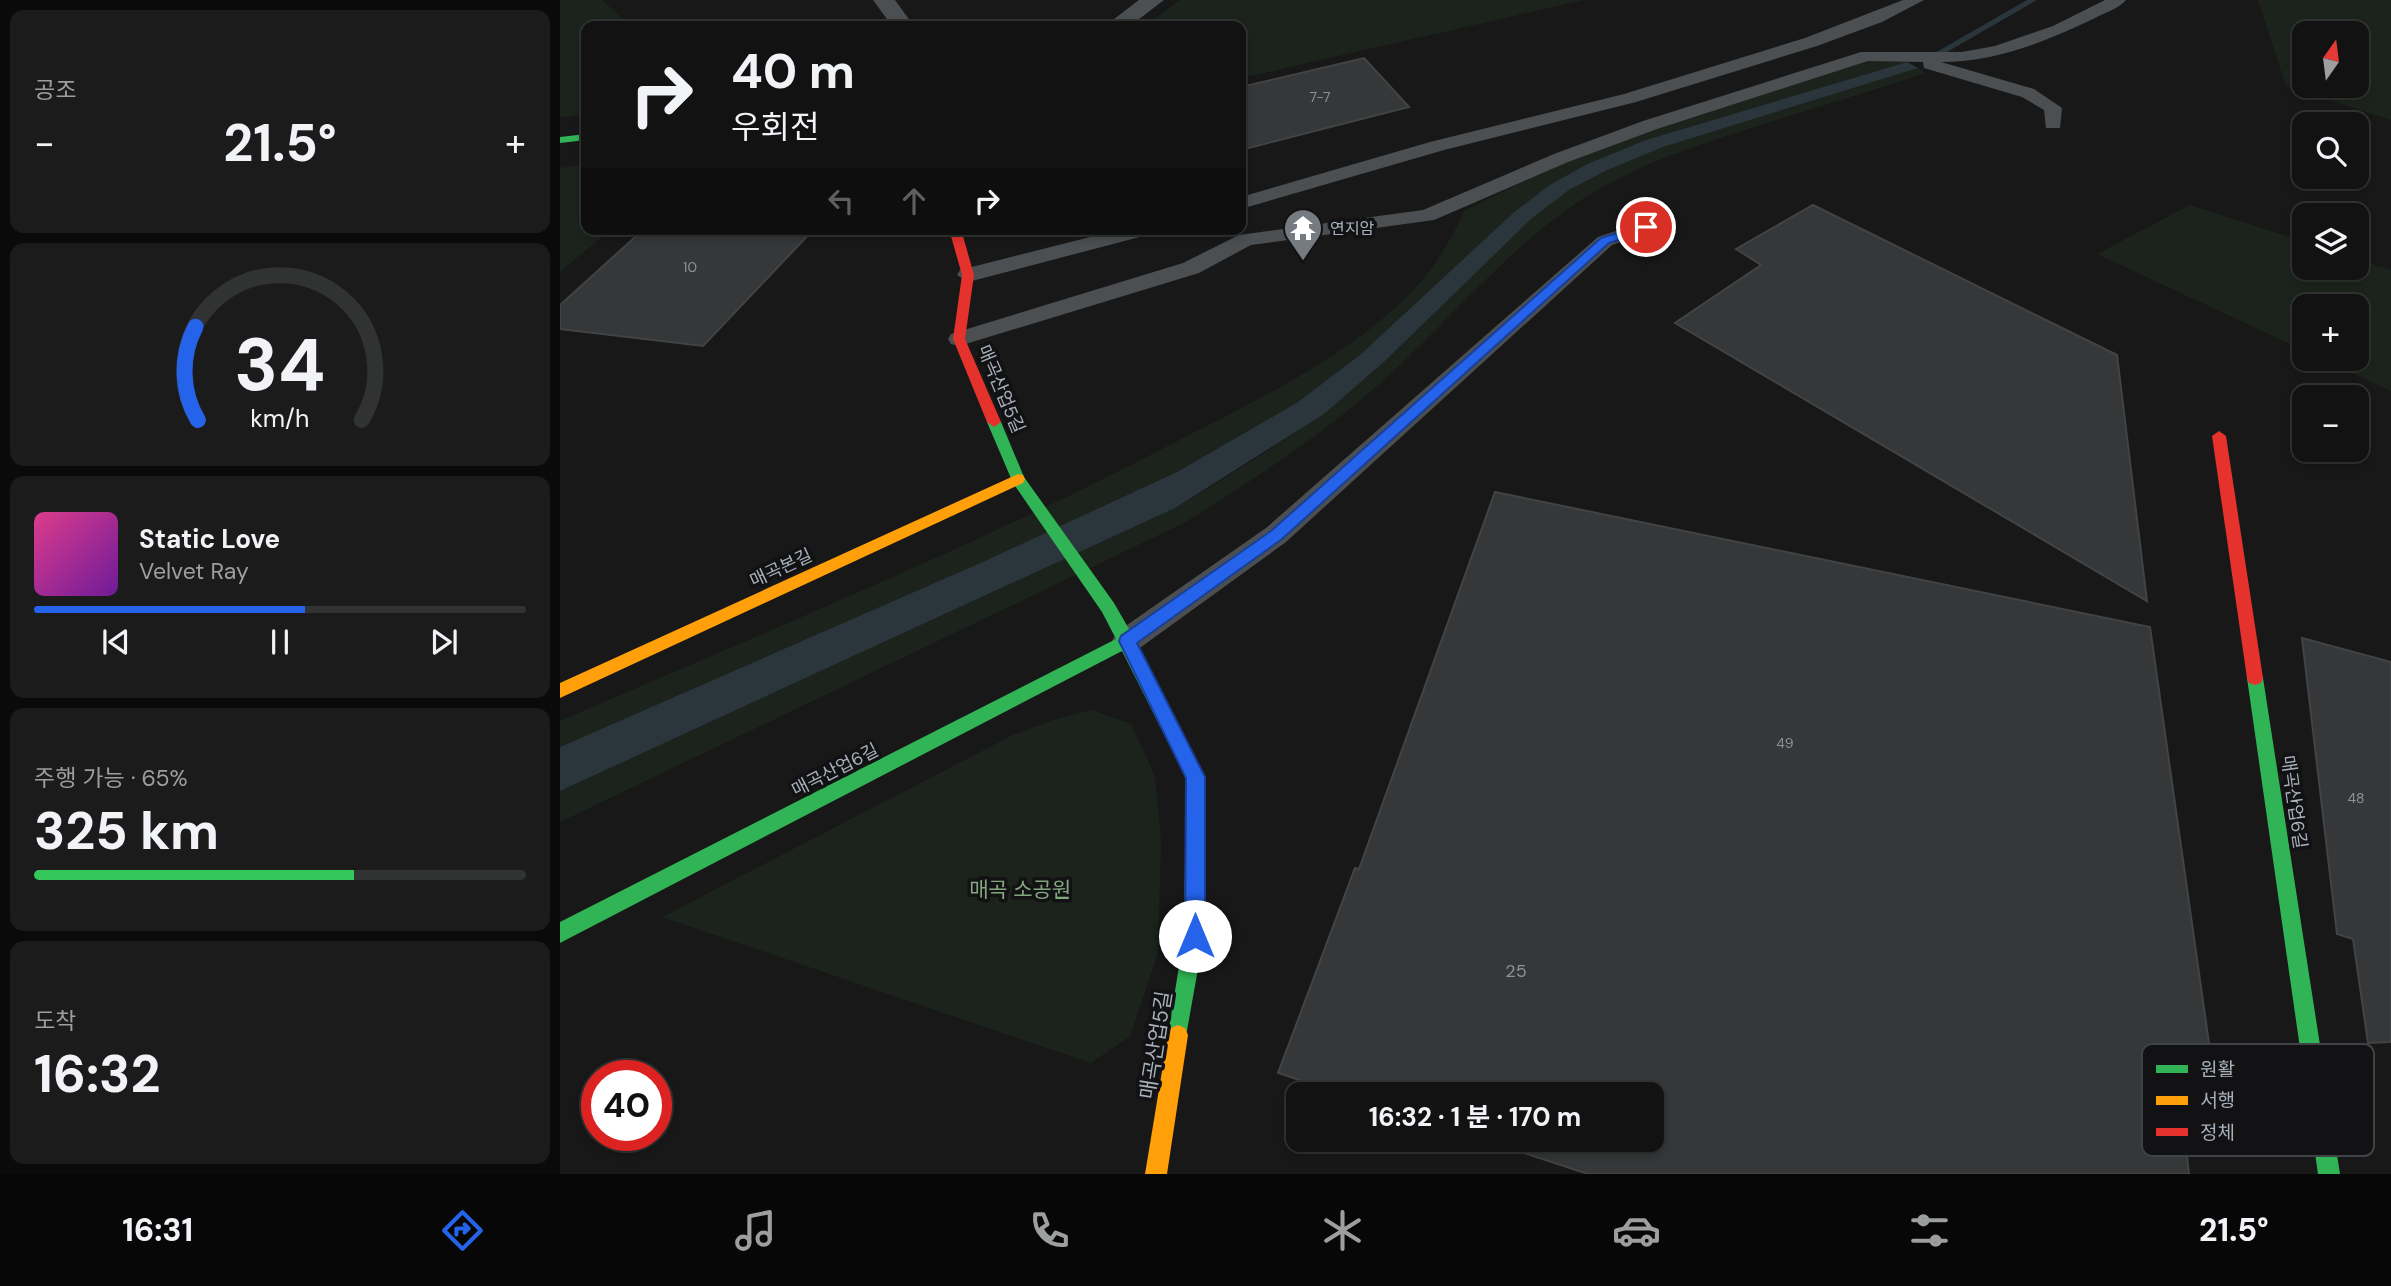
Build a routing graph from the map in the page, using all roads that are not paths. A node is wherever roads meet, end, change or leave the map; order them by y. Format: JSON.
{"nodes":[{"id":1,"x":884,"y":0,"type":"edge"},
{"id":2,"x":1153,"y":0,"type":"edge"},
{"id":3,"x":1916,"y":0,"type":"edge"},
{"id":4,"x":2118,"y":0,"type":"edge"},
{"id":5,"x":899,"y":21,"type":"edge"},
{"id":6,"x":1123,"y":21,"type":"edge"},
{"id":7,"x":1907,"y":56,"type":"junction"},
{"id":8,"x":2053,"y":124,"type":"dead end"},
{"id":9,"x":581,"y":138,"type":"edge"},
{"id":10,"x":560,"y":140,"type":"edge"},
{"id":11,"x":1246,"y":202,"type":"edge"},
{"id":12,"x":1646,"y":227,"type":"dead end"},
{"id":13,"x":957,"y":235,"type":"edge"},
{"id":14,"x":1125,"y":235,"type":"edge"},
{"id":15,"x":968,"y":275,"type":"junction"},
{"id":16,"x":959,"y":339,"type":"junction"},
{"id":17,"x":2220,"y":436,"type":"dead end"},
{"id":18,"x":1018,"y":479,"type":"junction"},
{"id":19,"x":1127,"y":641,"type":"junction"},
{"id":20,"x":560,"y":691,"type":"edge"},
{"id":21,"x":560,"y":933,"type":"edge"},
{"id":22,"x":2310,"y":1044,"type":"edge"},
{"id":23,"x":2326,"y":1156,"type":"edge"},
{"id":24,"x":1156,"y":1174,"type":"edge"},
{"id":25,"x":2329,"y":1174,"type":"edge"}],
"edges":[{"from":1,"to":5,"type":"street"},
{"from":2,"to":6,"type":"street"},
{"from":3,"to":11,"type":"lane"},
{"from":4,"to":7,"type":"lane"},
{"from":7,"to":8,"type":"lane"},
{"from":7,"to":16,"type":"lane"},
{"from":9,"to":10,"type":"street"},
{"from":12,"to":19,"type":"lane"},
{"from":13,"to":15,"type":"street","name":"매곡산업5길"},
{"from":14,"to":15,"type":"lane"},
{"from":15,"to":16,"type":"street","name":"매곡산업5길"},
{"from":16,"to":18,"type":"street","name":"매곡산업5길"},
{"from":17,"to":22,"type":"street","name":"매곡산업6길"},
{"from":18,"to":19,"type":"street","name":"매곡산업5길"},
{"from":18,"to":20,"type":"street","name":"매곡본길"},
{"from":19,"to":21,"type":"street","name":"매곡산업6길"},
{"from":19,"to":24,"type":"street","name":"매곡산업5길"},
{"from":23,"to":25,"type":"street","name":"매곡산업6길"}]}
